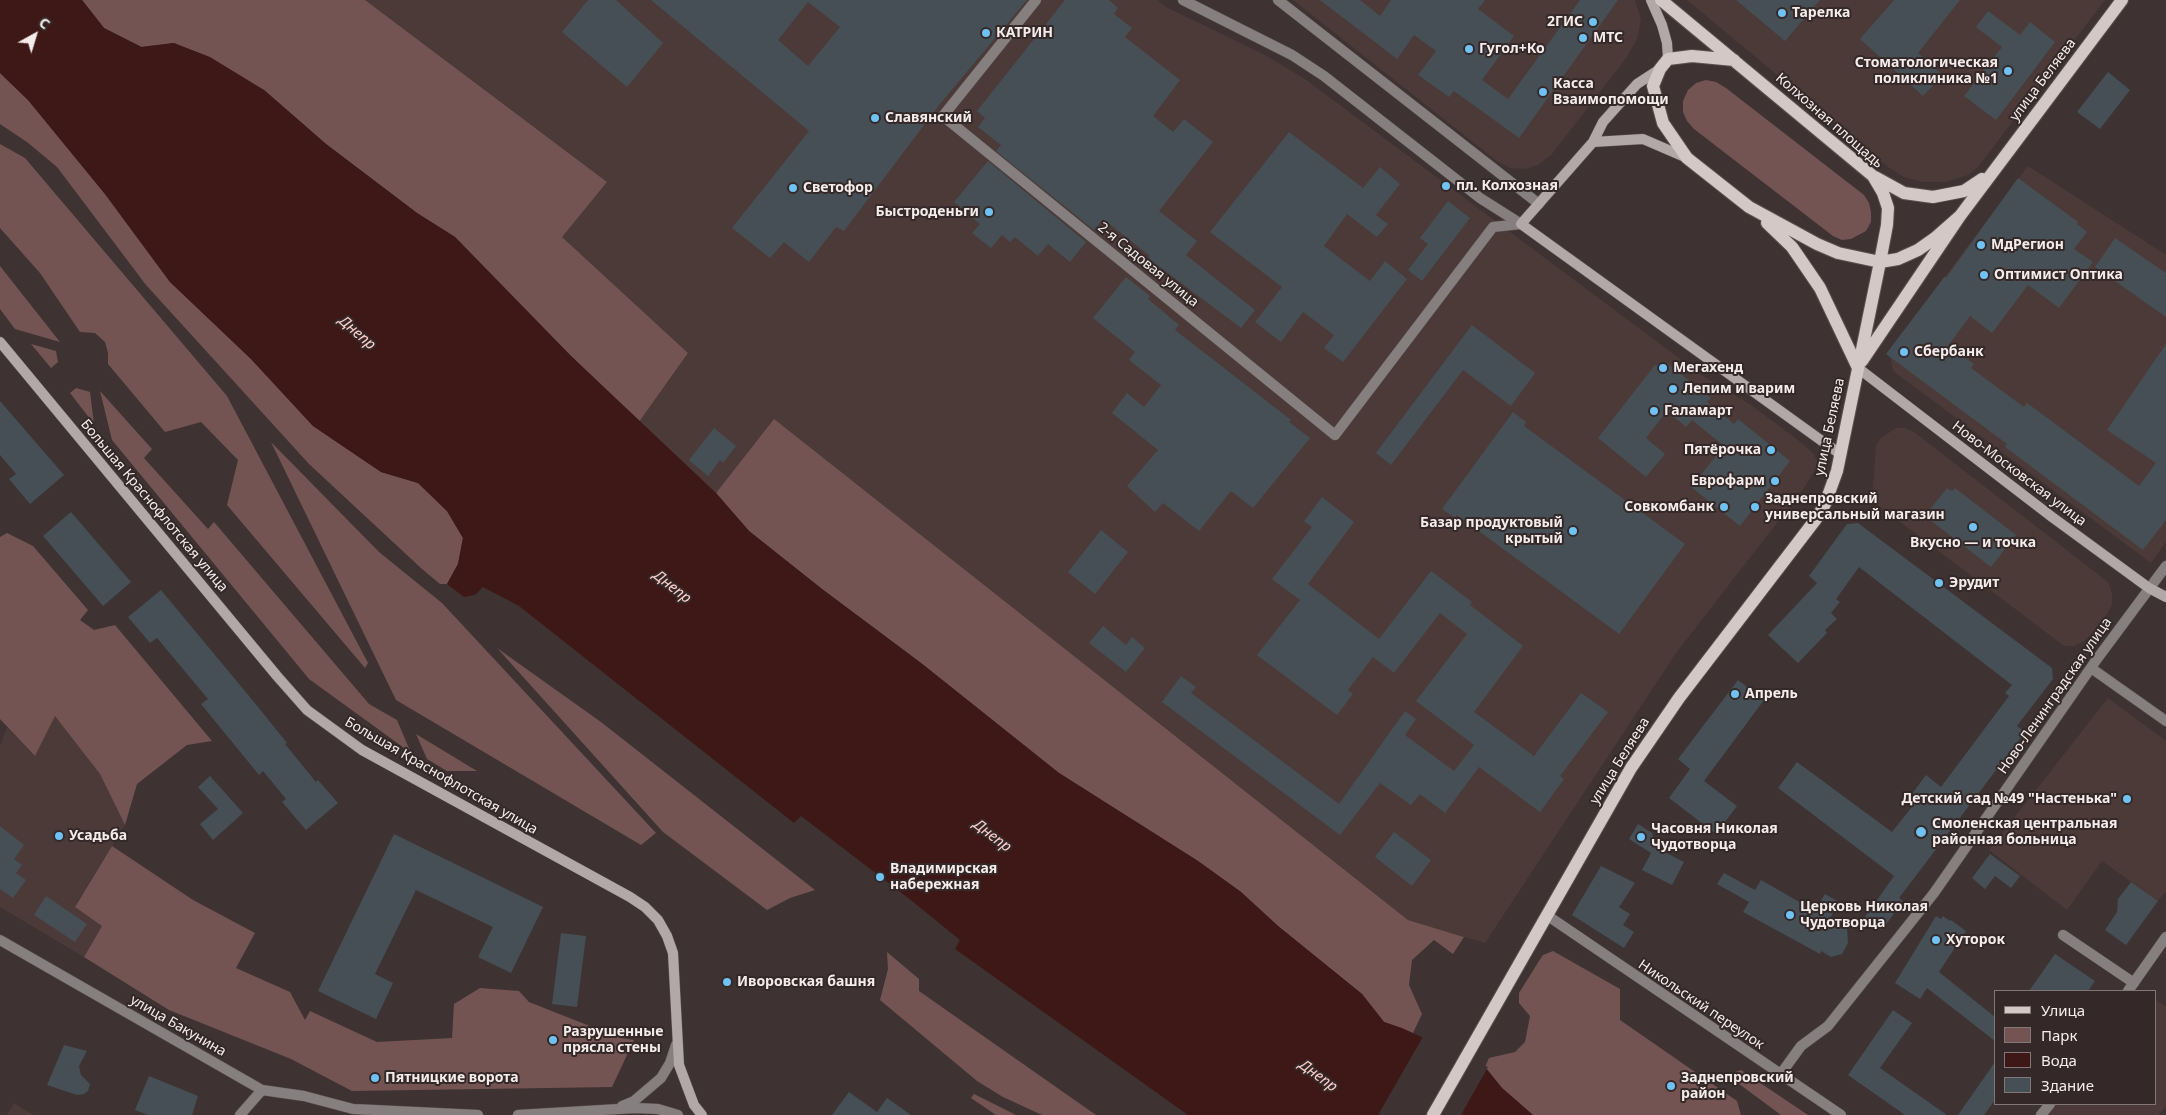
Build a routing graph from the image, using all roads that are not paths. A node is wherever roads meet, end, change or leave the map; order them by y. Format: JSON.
{"nodes":[{"id":1,"x":1036,"y":0,"type":"edge"},
{"id":2,"x":1183,"y":0,"type":"edge"},
{"id":3,"x":1278,"y":0,"type":"edge"},
{"id":4,"x":1652,"y":0,"type":"edge"},
{"id":5,"x":1661,"y":0,"type":"edge"},
{"id":6,"x":2122,"y":0,"type":"edge"},
{"id":7,"x":1668,"y":59,"type":"junction"},
{"id":8,"x":1734,"y":60,"type":"junction"},
{"id":9,"x":1660,"y":69,"type":"junction"},
{"id":10,"x":1593,"y":142,"type":"junction"},
{"id":11,"x":1687,"y":158,"type":"junction"},
{"id":12,"x":1992,"y":171,"type":"junction"},
{"id":13,"x":1873,"y":176,"type":"junction"},
{"id":14,"x":1540,"y":204,"type":"junction"},
{"id":15,"x":1749,"y":207,"type":"junction"},
{"id":16,"x":1960,"y":216,"type":"junction"},
{"id":17,"x":1521,"y":224,"type":"junction"},
{"id":18,"x":1880,"y":262,"type":"junction"},
{"id":19,"x":0,"y":342,"type":"edge"},
{"id":20,"x":1858,"y":368,"type":"junction"},
{"id":21,"x":1840,"y":454,"type":"junction"},
{"id":22,"x":2166,"y":566,"type":"edge"},
{"id":23,"x":2149,"y":588,"type":"junction"},
{"id":24,"x":2166,"y":597,"type":"edge"},
{"id":25,"x":2091,"y":668,"type":"junction"},
{"id":26,"x":2166,"y":721,"type":"edge"},
{"id":27,"x":1548,"y":916,"type":"junction"},
{"id":28,"x":2063,"y":935,"type":"dead end"},
{"id":29,"x":2166,"y":937,"type":"edge"},
{"id":30,"x":0,"y":940,"type":"edge"},
{"id":31,"x":2131,"y":987,"type":"edge"},
{"id":32,"x":676,"y":1045,"type":"junction"},
{"id":33,"x":1780,"y":1075,"type":"junction"},
{"id":34,"x":262,"y":1090,"type":"junction"},
{"id":35,"x":2049,"y":1105,"type":"edge"},
{"id":36,"x":614,"y":1109,"type":"junction"},
{"id":37,"x":353,"y":1112,"type":"edge"},
{"id":38,"x":240,"y":1115,"type":"edge"},
{"id":39,"x":478,"y":1115,"type":"edge"},
{"id":40,"x":518,"y":1115,"type":"edge"},
{"id":41,"x":678,"y":1115,"type":"edge"},
{"id":42,"x":702,"y":1115,"type":"edge"},
{"id":43,"x":1433,"y":1115,"type":"edge"},
{"id":44,"x":1841,"y":1115,"type":"edge"},
{"id":45,"x":2041,"y":1115,"type":"edge"}],
"edges":[{"from":1,"to":17,"type":"street","name":"2-я Садовая улица"},
{"from":2,"to":17,"type":"street"},
{"from":3,"to":14,"type":"street"},
{"from":4,"to":7,"type":"main road"},
{"from":5,"to":8,"type":"main road","name":"Колхозная площадь"},
{"from":6,"to":12,"type":"main road","name":"улица Беляева"},
{"from":7,"to":8,"type":"main road"},
{"from":7,"to":9,"type":"main road"},
{"from":8,"to":13,"type":"main road","name":"Колхозная площадь"},
{"from":9,"to":10,"type":"main road"},
{"from":9,"to":11,"type":"main road"},
{"from":10,"to":11,"type":"main road"},
{"from":10,"to":14,"type":"main road"},
{"from":11,"to":15,"type":"main road"},
{"from":12,"to":13,"type":"main road"},
{"from":12,"to":16,"type":"main road","name":"улица Беляева"},
{"from":13,"to":18,"type":"main road","name":"Колхозная площадь"},
{"from":14,"to":17,"type":"main road"},
{"from":15,"to":18,"type":"main road"},
{"from":15,"to":20,"type":"main road"},
{"from":16,"to":18,"type":"main road"},
{"from":16,"to":20,"type":"main road","name":"улица Беляева"},
{"from":17,"to":21,"type":"main road"},
{"from":18,"to":20,"type":"main road","name":"Колхозная площадь"},
{"from":19,"to":32,"type":"main road","name":"Большая Краснофлотская улица"},
{"from":20,"to":21,"type":"main road","name":"улица Беляева"},
{"from":20,"to":23,"type":"main road","name":"Ново-Московская улица"},
{"from":21,"to":27,"type":"main road","name":"улица Беляева"},
{"from":22,"to":23,"type":"street","name":"Ново-Ленинградская улица"},
{"from":23,"to":24,"type":"main road","name":"Ново-Московская улица"},
{"from":23,"to":25,"type":"street","name":"Ново-Ленинградская улица"},
{"from":25,"to":26,"type":"street"},
{"from":25,"to":33,"type":"street","name":"Ново-Ленинградская улица"},
{"from":27,"to":33,"type":"street","name":"Никольский переулок"},
{"from":27,"to":43,"type":"main road","name":"улица Беляева"},
{"from":28,"to":31,"type":"street"},
{"from":29,"to":31,"type":"street"},
{"from":30,"to":34,"type":"street","name":"улица Бакунина"},
{"from":32,"to":36,"type":"street"},
{"from":32,"to":42,"type":"main road","name":"Большая Краснофлотская улица"},
{"from":33,"to":44,"type":"street","name":"Никольский переулок"},
{"from":34,"to":37,"type":"street","name":"улица Бакунина"},
{"from":34,"to":38,"type":"street"},
{"from":35,"to":45,"type":"street"},
{"from":36,"to":40,"type":"street"},
{"from":36,"to":41,"type":"street"},
{"from":37,"to":39,"type":"street","name":"улица Бакунина"}]}
